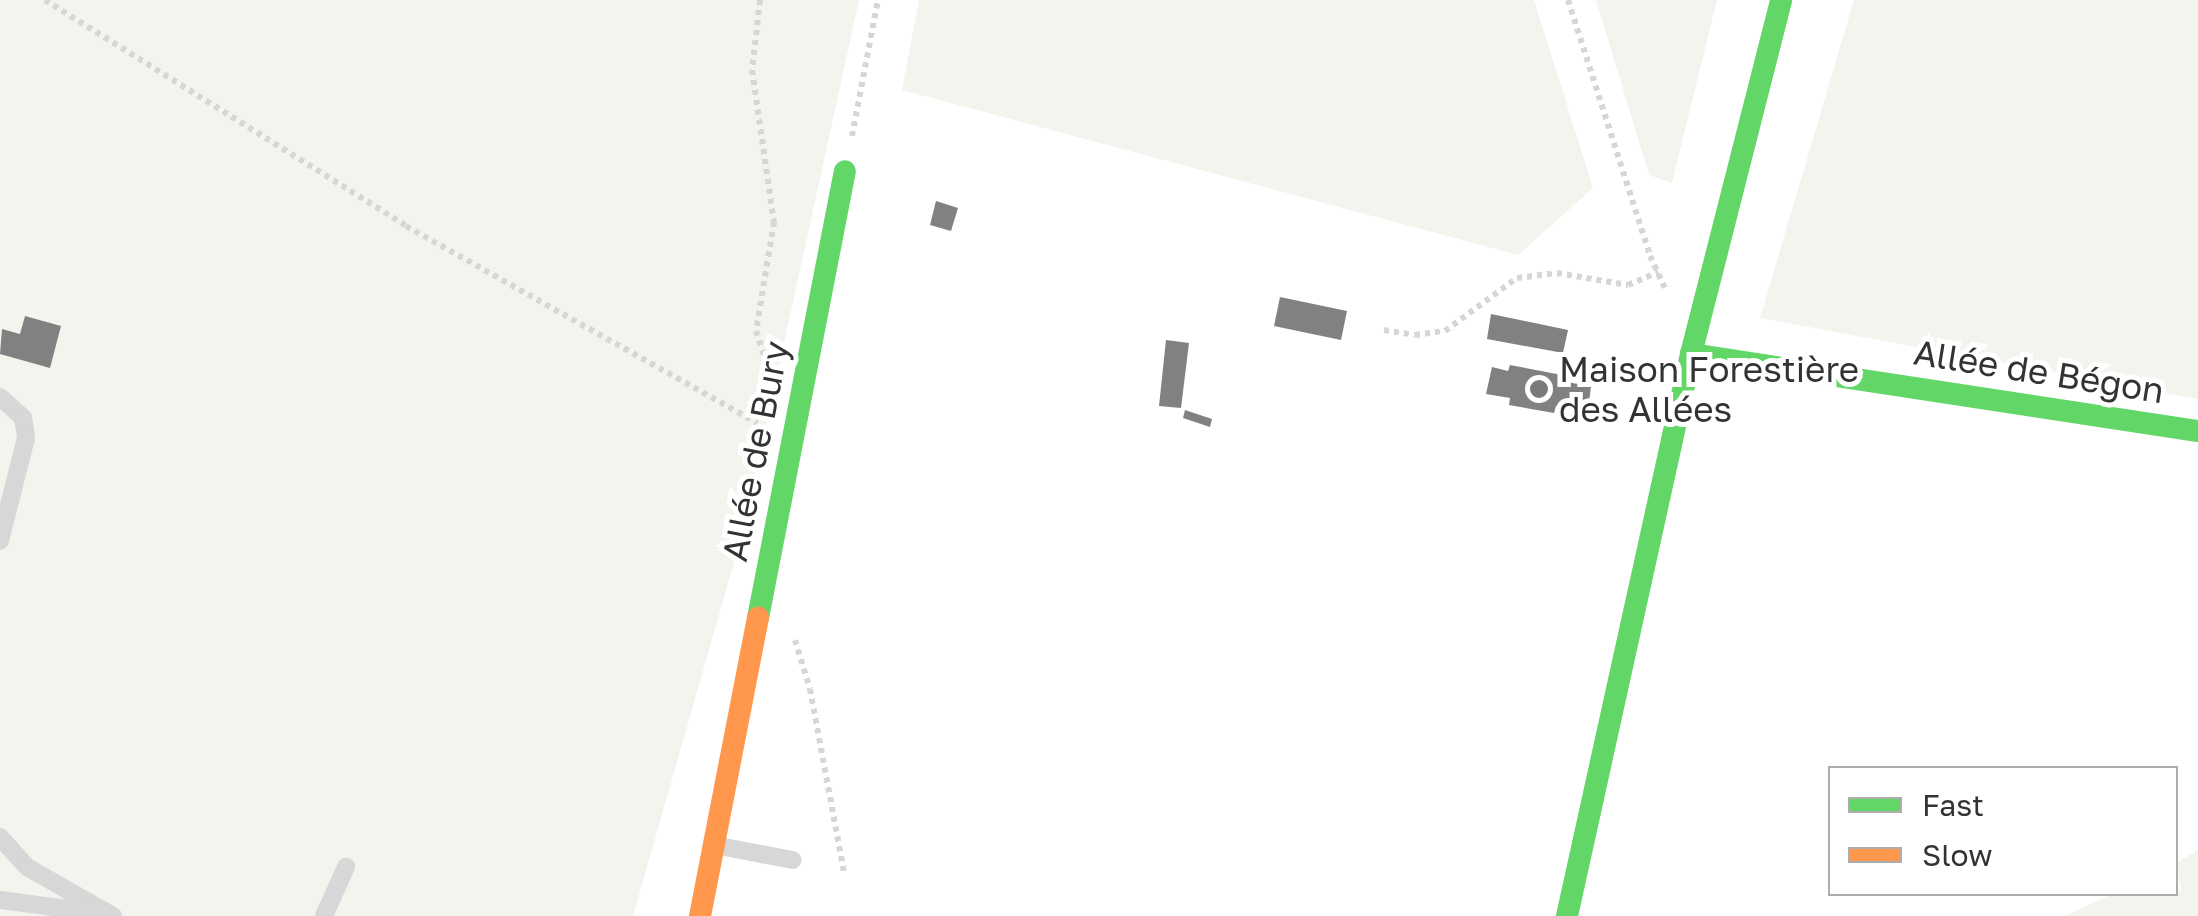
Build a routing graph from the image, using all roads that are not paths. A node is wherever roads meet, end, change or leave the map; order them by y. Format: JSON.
{"nodes":[{"id":1,"x":1782,"y":0,"type":"edge"},
{"id":2,"x":846,"y":171,"type":"road end"},
{"id":3,"x":1691,"y":354,"type":"junction"},
{"id":4,"x":0,"y":397,"type":"edge"},
{"id":5,"x":2198,"y":431,"type":"edge"},
{"id":6,"x":0,"y":541,"type":"edge"},
{"id":7,"x":0,"y":837,"type":"edge"},
{"id":8,"x":714,"y":845,"type":"junction"},
{"id":9,"x":792,"y":860,"type":"dead end"},
{"id":10,"x":346,"y":866,"type":"dead end"},
{"id":11,"x":0,"y":900,"type":"edge"},
{"id":12,"x":109,"y":915,"type":"edge"},
{"id":13,"x":324,"y":916,"type":"edge"},
{"id":14,"x":700,"y":916,"type":"edge"},
{"id":15,"x":1566,"y":916,"type":"edge"}],
"edges":[{"from":1,"to":3,"type":"street"},
{"from":2,"to":8,"type":"street","name":"Allée de Bury"},
{"from":3,"to":5,"type":"street","name":"Allée de Bégon"},
{"from":3,"to":15,"type":"street"},
{"from":4,"to":6,"type":"lane"},
{"from":7,"to":12,"type":"lane"},
{"from":8,"to":9,"type":"lane"},
{"from":8,"to":14,"type":"street","name":"Allée de Bury"},
{"from":10,"to":13,"type":"lane"},
{"from":11,"to":12,"type":"lane"}]}
